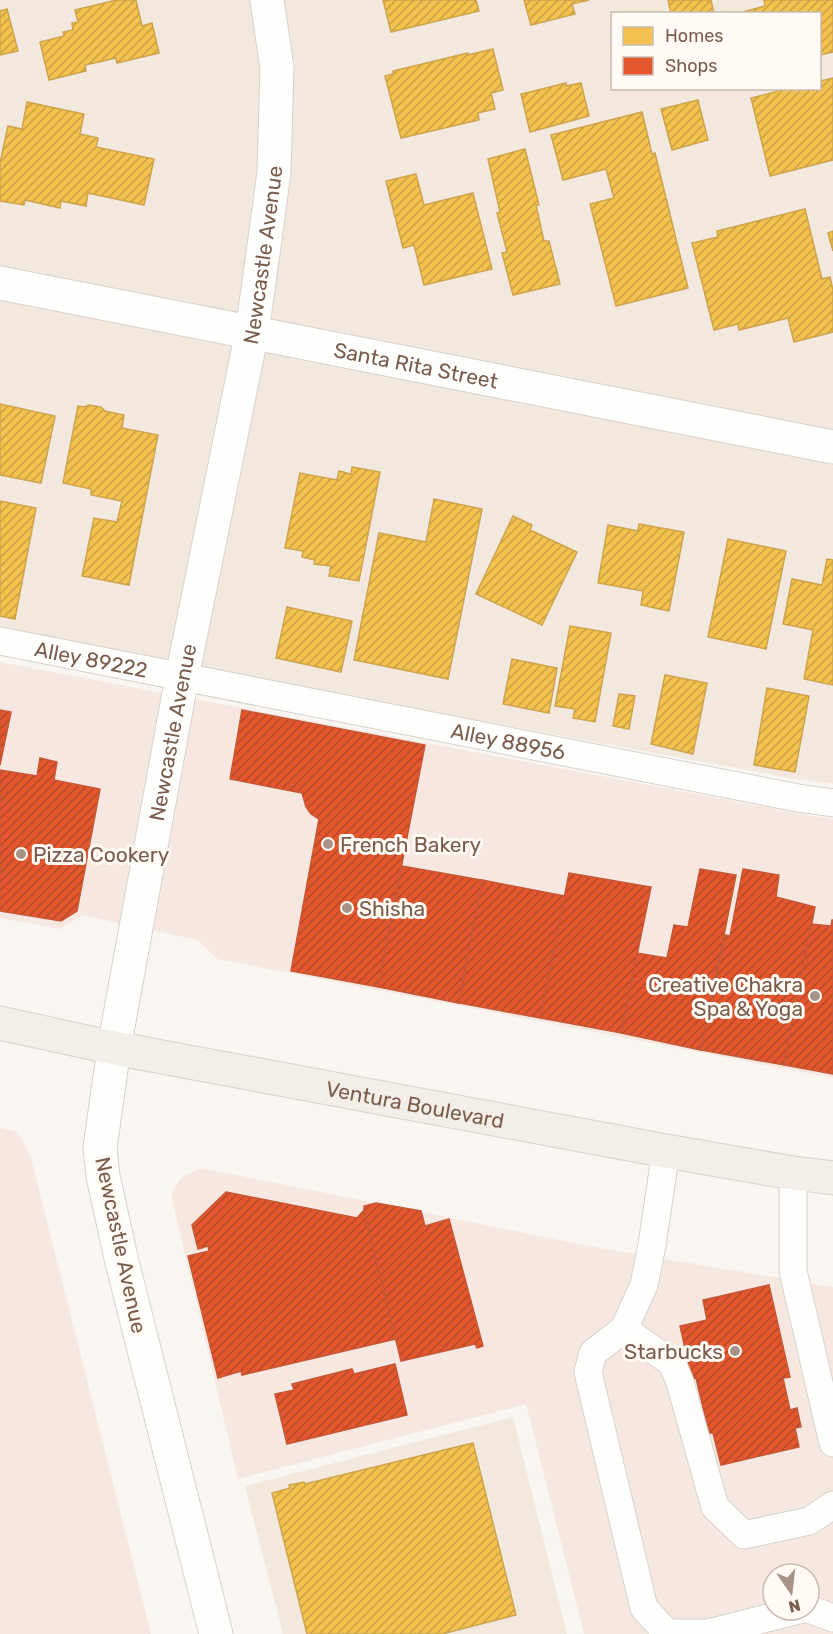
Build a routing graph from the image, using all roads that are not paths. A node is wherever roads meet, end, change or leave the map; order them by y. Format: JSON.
{"nodes":[{"id":1,"x":267,"y":0,"type":"edge"},
{"id":2,"x":0,"y":283,"type":"edge"},
{"id":3,"x":252,"y":332,"type":"junction"},
{"id":4,"x":833,"y":447,"type":"edge"},
{"id":5,"x":0,"y":642,"type":"edge"},
{"id":6,"x":182,"y":677,"type":"junction"},
{"id":7,"x":833,"y":803,"type":"edge"},
{"id":8,"x":0,"y":1023,"type":"edge"},
{"id":9,"x":114,"y":1048,"type":"junction"},
{"id":10,"x":666,"y":1151,"type":"junction"},
{"id":11,"x":793,"y":1173,"type":"junction"},
{"id":12,"x":833,"y":1178,"type":"edge"},
{"id":13,"x":624,"y":1329,"type":"junction"},
{"id":14,"x":833,"y":1443,"type":"edge"},
{"id":15,"x":833,"y":1505,"type":"edge"},
{"id":16,"x":761,"y":1620,"type":"edge"},
{"id":17,"x":216,"y":1634,"type":"edge"}],
"edges":[{"from":1,"to":3,"type":"street","name":"Newcastle Avenue"},
{"from":2,"to":3,"type":"street","name":"Santa Rita Street"},
{"from":3,"to":4,"type":"street","name":"Santa Rita Street"},
{"from":3,"to":6,"type":"street","name":"Newcastle Avenue"},
{"from":5,"to":6,"type":"lane","name":"Alley 89222"},
{"from":6,"to":7,"type":"lane","name":"Alley 88956"},
{"from":6,"to":9,"type":"street","name":"Newcastle Avenue"},
{"from":8,"to":9,"type":"main road","name":"Ventura Boulevard"},
{"from":9,"to":10,"type":"main road","name":"Ventura Boulevard"},
{"from":9,"to":17,"type":"street","name":"Newcastle Avenue"},
{"from":10,"to":11,"type":"main road","name":"Ventura Boulevard"},
{"from":10,"to":13,"type":"lane"},
{"from":11,"to":12,"type":"main road","name":"Ventura Boulevard"},
{"from":11,"to":14,"type":"lane"},
{"from":13,"to":15,"type":"lane"},
{"from":13,"to":16,"type":"lane"}]}
